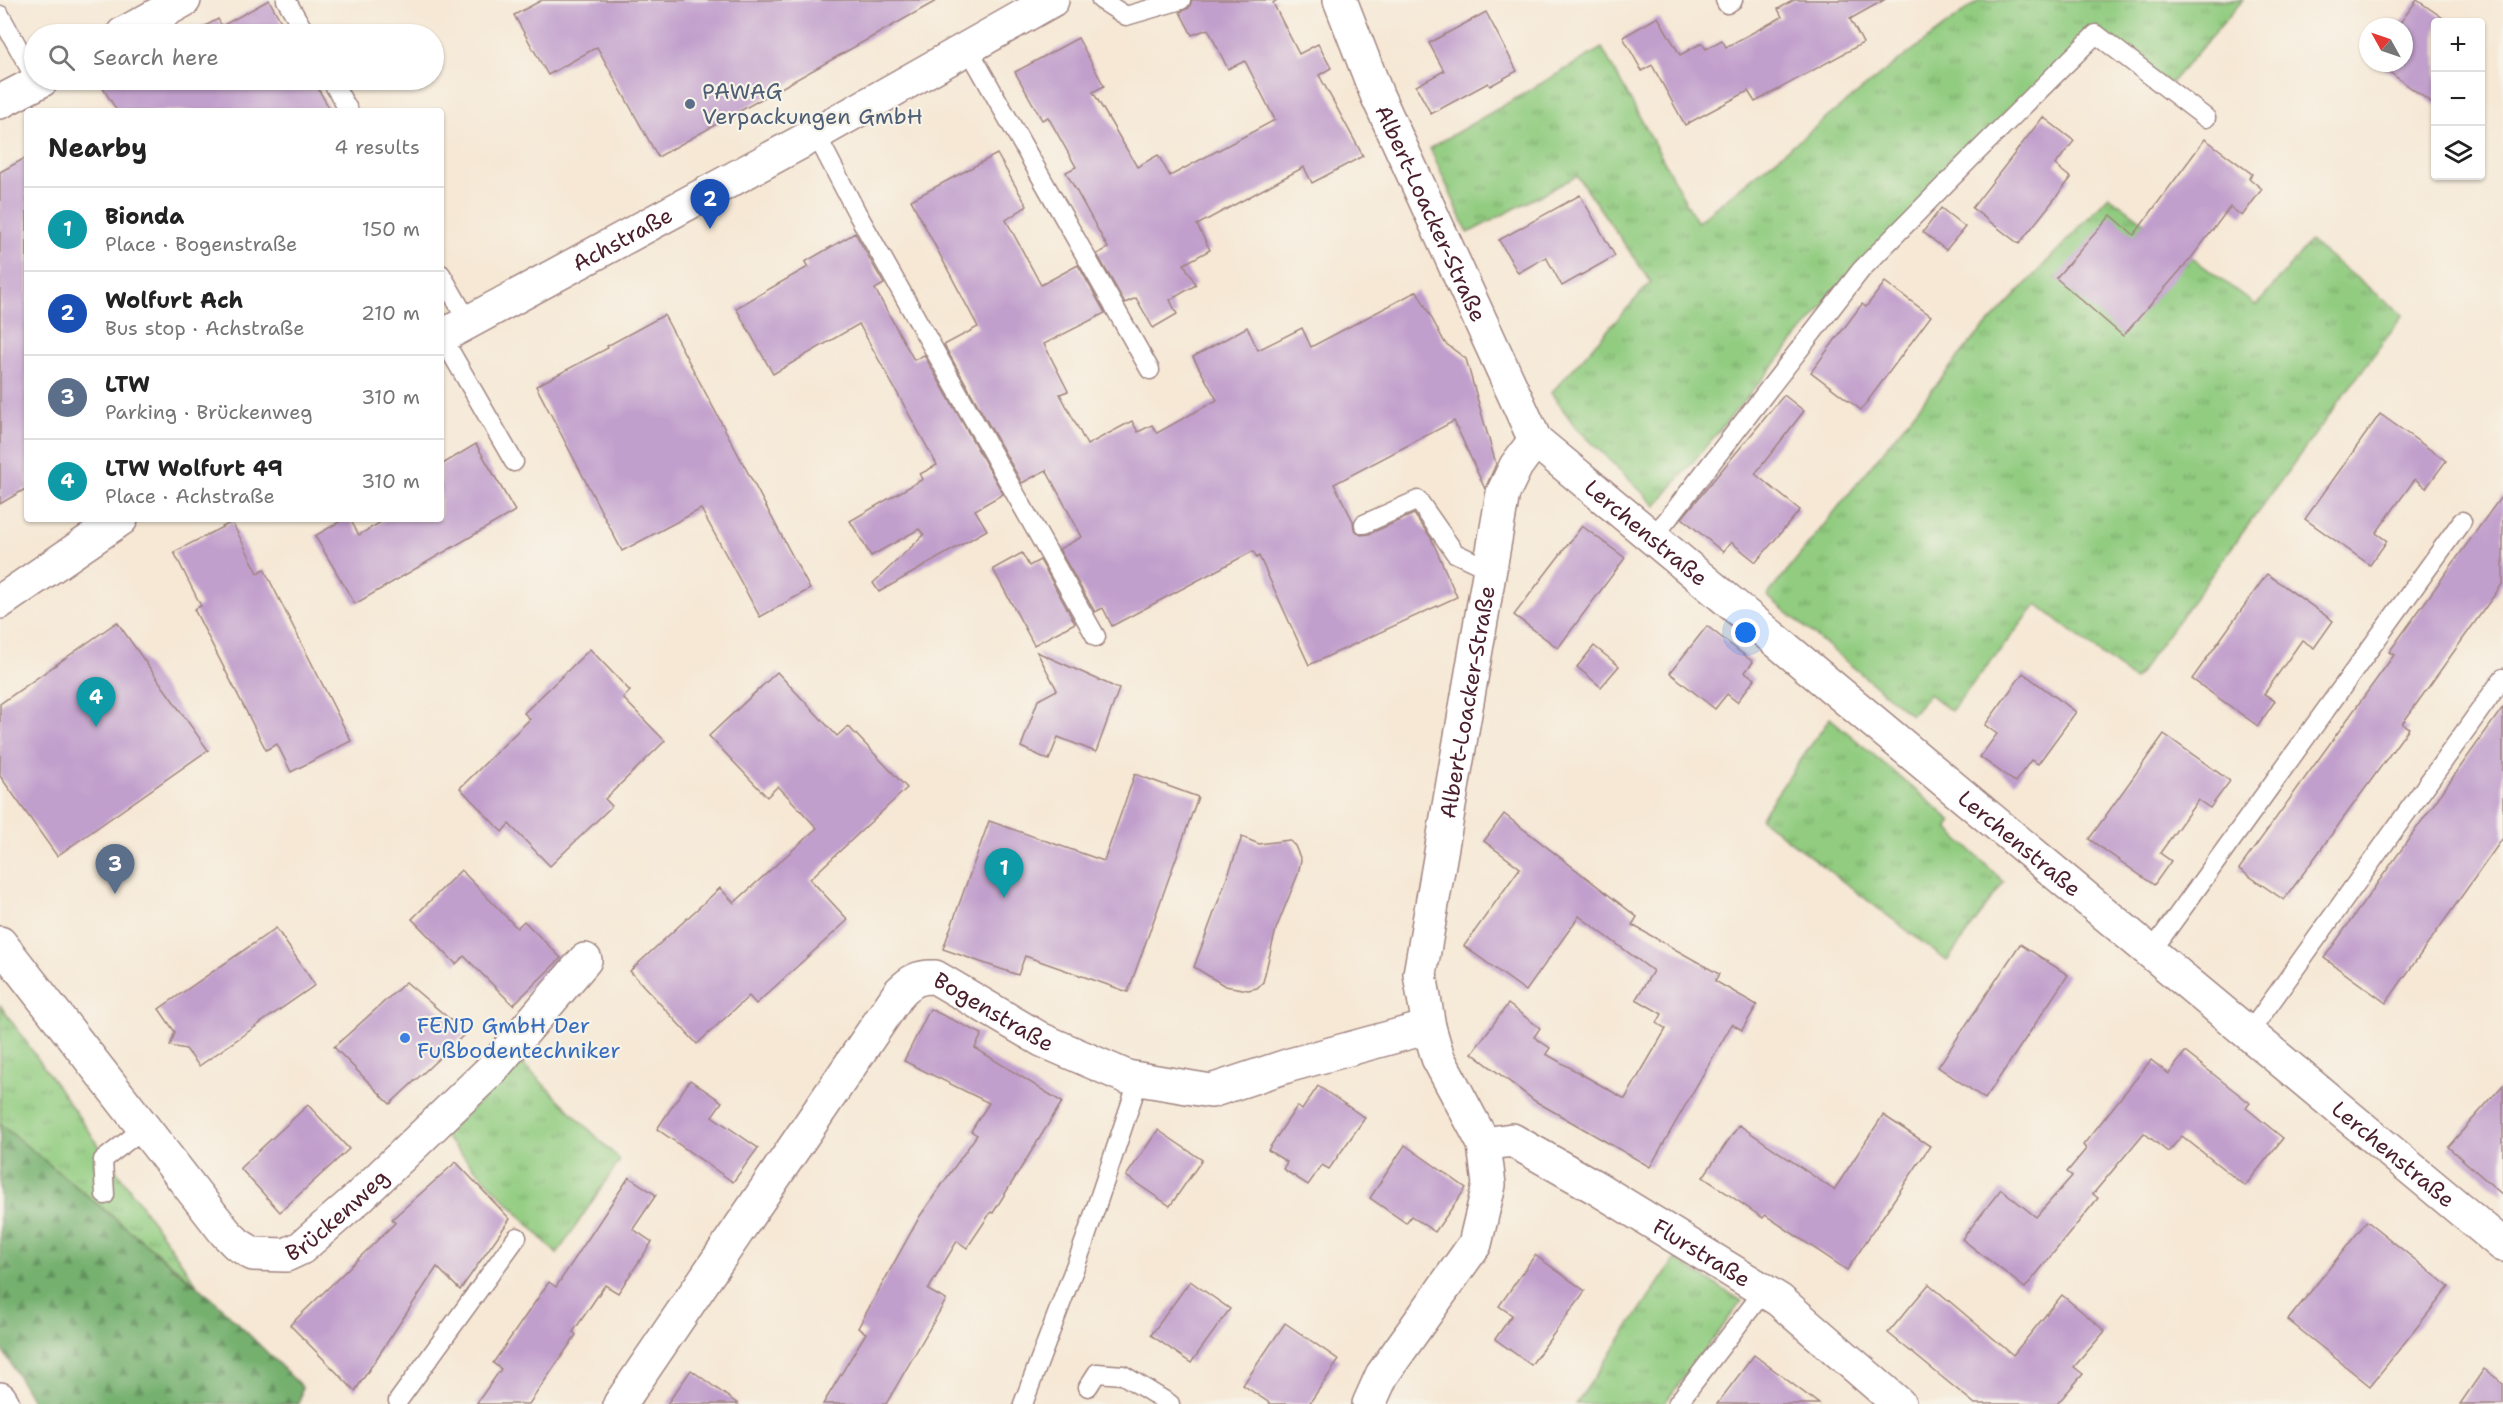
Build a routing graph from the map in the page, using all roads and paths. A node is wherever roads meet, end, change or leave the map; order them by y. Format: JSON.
{"nodes":[{"id":1,"x":184,"y":0,"type":"edge"},
{"id":2,"x":286,"y":0,"type":"edge"},
{"id":3,"x":1052,"y":0,"type":"edge"},
{"id":4,"x":1101,"y":0,"type":"edge"},
{"id":5,"x":1181,"y":0,"type":"edge"},
{"id":6,"x":1340,"y":0,"type":"edge"},
{"id":7,"x":1725,"y":0,"type":"edge"},
{"id":8,"x":1733,"y":0,"type":"edge"},
{"id":9,"x":0,"y":15,"type":"edge"},
{"id":10,"x":141,"y":24,"type":"edge"},
{"id":11,"x":300,"y":24,"type":"edge"},
{"id":12,"x":968,"y":48,"type":"junction"},
{"id":13,"x":24,"y":55,"type":"edge"},
{"id":14,"x":24,"y":87,"type":"edge"},
{"id":15,"x":337,"y":90,"type":"edge"},
{"id":16,"x":0,"y":102,"type":"edge"},
{"id":17,"x":347,"y":108,"type":"edge"},
{"id":18,"x":2206,"y":118,"type":"dead end"},
{"id":19,"x":816,"y":134,"type":"junction"},
{"id":20,"x":444,"y":293,"type":"edge"},
{"id":21,"x":450,"y":332,"type":"edge"},
{"id":22,"x":1150,"y":370,"type":"dead end"},
{"id":23,"x":1535,"y":440,"type":"junction"},
{"id":24,"x":514,"y":462,"type":"dead end"},
{"id":25,"x":117,"y":522,"type":"edge"},
{"id":26,"x":2462,"y":522,"type":"dead end"},
{"id":27,"x":1364,"y":524,"type":"dead end"},
{"id":28,"x":1651,"y":538,"type":"junction"},
{"id":29,"x":1489,"y":569,"type":"junction"},
{"id":30,"x":0,"y":602,"type":"edge"},
{"id":31,"x":1096,"y":637,"type":"dead end"},
{"id":32,"x":2503,"y":678,"type":"edge"},
{"id":33,"x":0,"y":943,"type":"edge"},
{"id":34,"x":2151,"y":952,"type":"junction"},
{"id":35,"x":585,"y":960,"type":"dead end"},
{"id":36,"x":1429,"y":1027,"type":"junction"},
{"id":37,"x":2249,"y":1034,"type":"junction"},
{"id":38,"x":1139,"y":1079,"type":"junction"},
{"id":39,"x":144,"y":1128,"type":"junction"},
{"id":40,"x":1484,"y":1144,"type":"junction"},
{"id":41,"x":105,"y":1194,"type":"dead end"},
{"id":42,"x":517,"y":1237,"type":"dead end"},
{"id":43,"x":2503,"y":1245,"type":"edge"},
{"id":44,"x":1764,"y":1291,"type":"junction"},
{"id":45,"x":1088,"y":1387,"type":"dead end"},
{"id":46,"x":0,"y":1399,"type":"edge"},
{"id":47,"x":398,"y":1401,"type":"dead end"},
{"id":48,"x":3,"y":1404,"type":"edge"},
{"id":49,"x":620,"y":1404,"type":"edge"},
{"id":50,"x":1023,"y":1404,"type":"edge"},
{"id":51,"x":1170,"y":1404,"type":"edge"},
{"id":52,"x":1369,"y":1404,"type":"edge"},
{"id":53,"x":1677,"y":1404,"type":"edge"},
{"id":54,"x":1899,"y":1404,"type":"edge"}],
"edges":[{"from":1,"to":10,"type":"main road"},
{"from":2,"to":11,"type":"lane"},
{"from":3,"to":12,"type":"main road","name":"Achstraße"},
{"from":4,"to":5,"type":"lane"},
{"from":6,"to":23,"type":"main road","name":"Albert-Loacker-Straße"},
{"from":7,"to":8,"type":"lane"},
{"from":9,"to":13,"type":"lane"},
{"from":12,"to":19,"type":"main road","name":"Achstraße"},
{"from":12,"to":22,"type":"lane"},
{"from":14,"to":16,"type":"main road"},
{"from":15,"to":17,"type":"lane"},
{"from":18,"to":28,"type":"lane"},
{"from":19,"to":21,"type":"main road","name":"Achstraße"},
{"from":19,"to":31,"type":"lane"},
{"from":20,"to":21,"type":"lane"},
{"from":21,"to":24,"type":"lane"},
{"from":23,"to":28,"type":"main road","name":"Lerchenstraße"},
{"from":23,"to":29,"type":"main road","name":"Albert-Loacker-Straße"},
{"from":25,"to":30,"type":"main road"},
{"from":26,"to":34,"type":"lane"},
{"from":27,"to":29,"type":"lane"},
{"from":28,"to":34,"type":"main road","name":"Lerchenstraße"},
{"from":29,"to":36,"type":"main road","name":"Albert-Loacker-Straße"},
{"from":32,"to":37,"type":"lane"},
{"from":33,"to":39,"type":"main road","name":"Brückenweg"},
{"from":34,"to":37,"type":"main road","name":"Lerchenstraße"},
{"from":35,"to":39,"type":"main road","name":"Brückenweg"},
{"from":36,"to":38,"type":"main road","name":"Bogenstraße"},
{"from":36,"to":40,"type":"main road","name":"Albert-Loacker-Straße"},
{"from":37,"to":43,"type":"main road","name":"Lerchenstraße"},
{"from":38,"to":49,"type":"main road","name":"Bogenstraße"},
{"from":38,"to":50,"type":"lane"},
{"from":39,"to":41,"type":"lane"},
{"from":40,"to":44,"type":"main road","name":"Flurstraße"},
{"from":40,"to":52,"type":"main road","name":"Albert-Loacker-Straße"},
{"from":42,"to":47,"type":"lane"},
{"from":44,"to":53,"type":"lane"},
{"from":44,"to":54,"type":"main road","name":"Flurstraße"},
{"from":45,"to":51,"type":"lane"},
{"from":46,"to":48,"type":"main road"}]}
